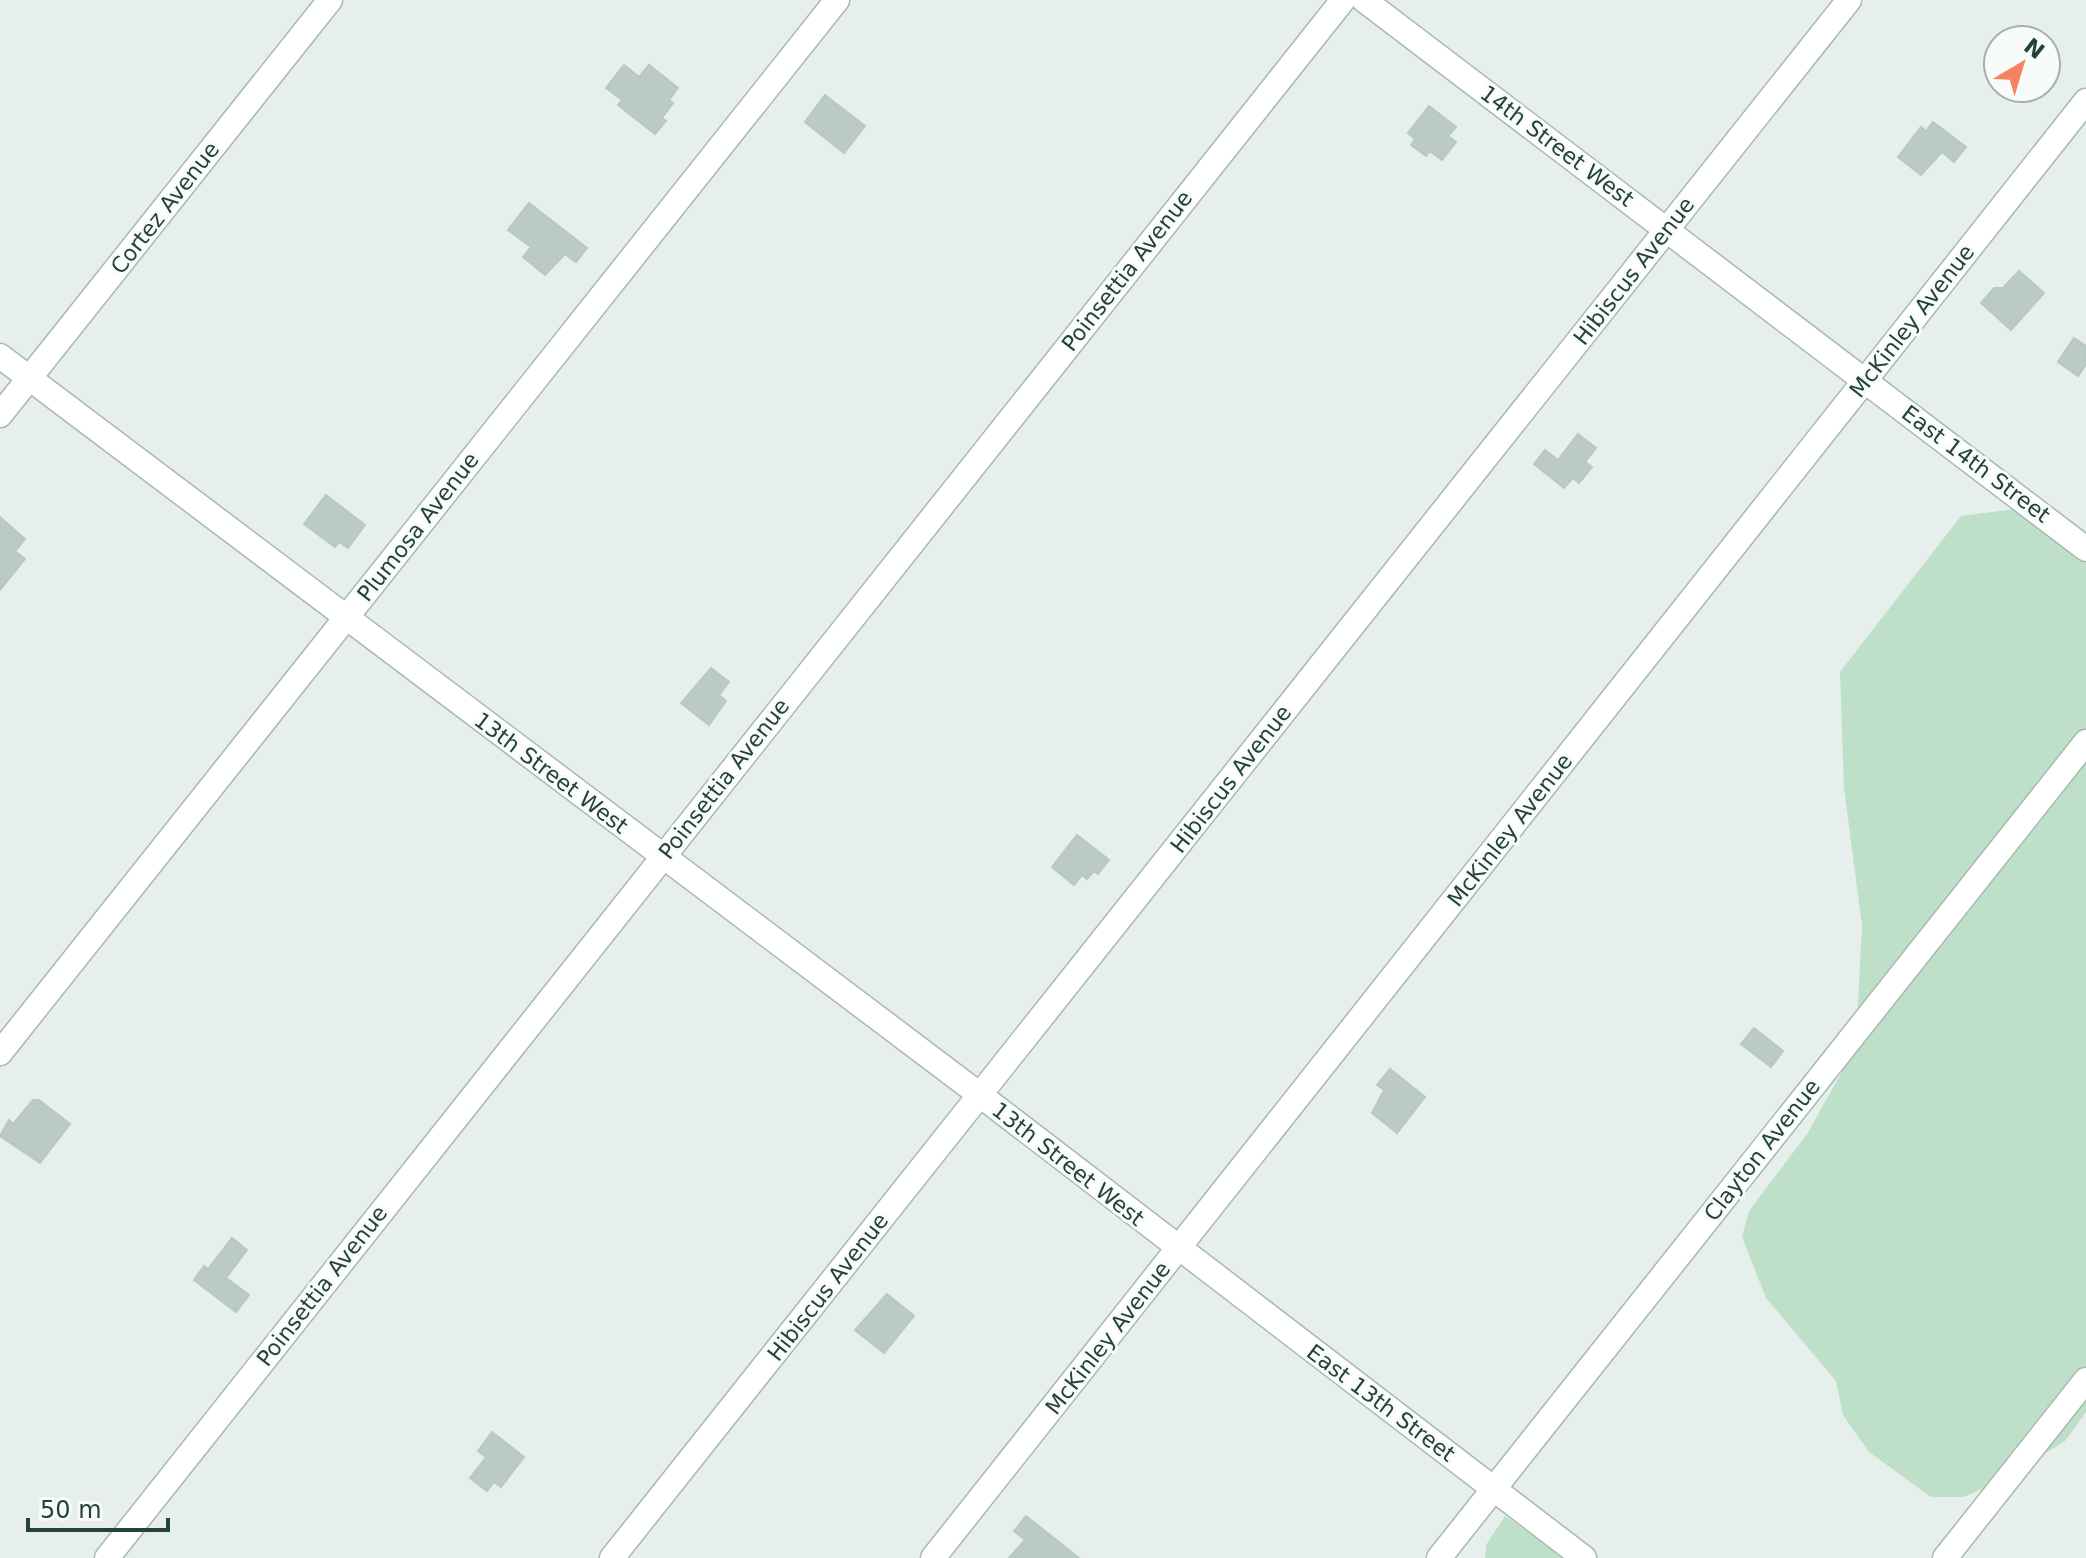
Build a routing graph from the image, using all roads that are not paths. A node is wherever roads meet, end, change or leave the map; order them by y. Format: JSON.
{"nodes":[{"id":1,"x":330,"y":0,"type":"edge"},
{"id":2,"x":837,"y":0,"type":"edge"},
{"id":3,"x":1343,"y":0,"type":"edge"},
{"id":4,"x":1364,"y":0,"type":"edge"},
{"id":5,"x":1849,"y":0,"type":"edge"},
{"id":6,"x":2086,"y":101,"type":"edge"},
{"id":7,"x":1667,"y":229,"type":"junction"},
{"id":8,"x":0,"y":356,"type":"edge"},
{"id":9,"x":29,"y":378,"type":"junction"},
{"id":10,"x":1866,"y":380,"type":"junction"},
{"id":11,"x":0,"y":415,"type":"edge"},
{"id":12,"x":2086,"y":549,"type":"edge"},
{"id":13,"x":345,"y":619,"type":"junction"},
{"id":14,"x":2086,"y":742,"type":"edge"},
{"id":15,"x":663,"y":856,"type":"junction"},
{"id":16,"x":0,"y":1053,"type":"edge"},
{"id":17,"x":980,"y":1095,"type":"junction"},
{"id":18,"x":1179,"y":1249,"type":"junction"},
{"id":19,"x":2086,"y":1380,"type":"edge"},
{"id":20,"x":1493,"y":1489,"type":"junction"},
{"id":21,"x":107,"y":1558,"type":"edge"},
{"id":22,"x":612,"y":1558,"type":"edge"},
{"id":23,"x":933,"y":1558,"type":"edge"},
{"id":24,"x":1439,"y":1558,"type":"edge"},
{"id":25,"x":1584,"y":1558,"type":"edge"},
{"id":26,"x":1945,"y":1558,"type":"edge"}],
"edges":[{"from":1,"to":9,"type":"street","name":"Cortez Avenue"},
{"from":2,"to":13,"type":"street","name":"Plumosa Avenue"},
{"from":3,"to":15,"type":"street","name":"Poinsettia Avenue"},
{"from":4,"to":7,"type":"street","name":"14th Street West"},
{"from":5,"to":7,"type":"street","name":"Hibiscus Avenue"},
{"from":6,"to":10,"type":"street","name":"McKinley Avenue"},
{"from":7,"to":10,"type":"street","name":"14th Street West"},
{"from":7,"to":17,"type":"street","name":"Hibiscus Avenue"},
{"from":8,"to":9,"type":"street","name":"13th Street West"},
{"from":9,"to":11,"type":"street","name":"Cortez Avenue"},
{"from":9,"to":13,"type":"street","name":"13th Street West"},
{"from":10,"to":12,"type":"street","name":"East 14th Street"},
{"from":10,"to":18,"type":"street","name":"McKinley Avenue"},
{"from":13,"to":15,"type":"street","name":"13th Street West"},
{"from":13,"to":16,"type":"street","name":"Plumosa Avenue"},
{"from":14,"to":20,"type":"street","name":"Clayton Avenue"},
{"from":15,"to":17,"type":"street","name":"13th Street West"},
{"from":15,"to":21,"type":"street","name":"Poinsettia Avenue"},
{"from":17,"to":18,"type":"street","name":"13th Street West"},
{"from":17,"to":22,"type":"street","name":"Hibiscus Avenue"},
{"from":18,"to":20,"type":"street","name":"East 13th Street"},
{"from":18,"to":23,"type":"street","name":"McKinley Avenue"},
{"from":19,"to":26,"type":"street"},
{"from":20,"to":24,"type":"street","name":"Clayton Avenue"},
{"from":20,"to":25,"type":"street","name":"East 13th Street"}]}
